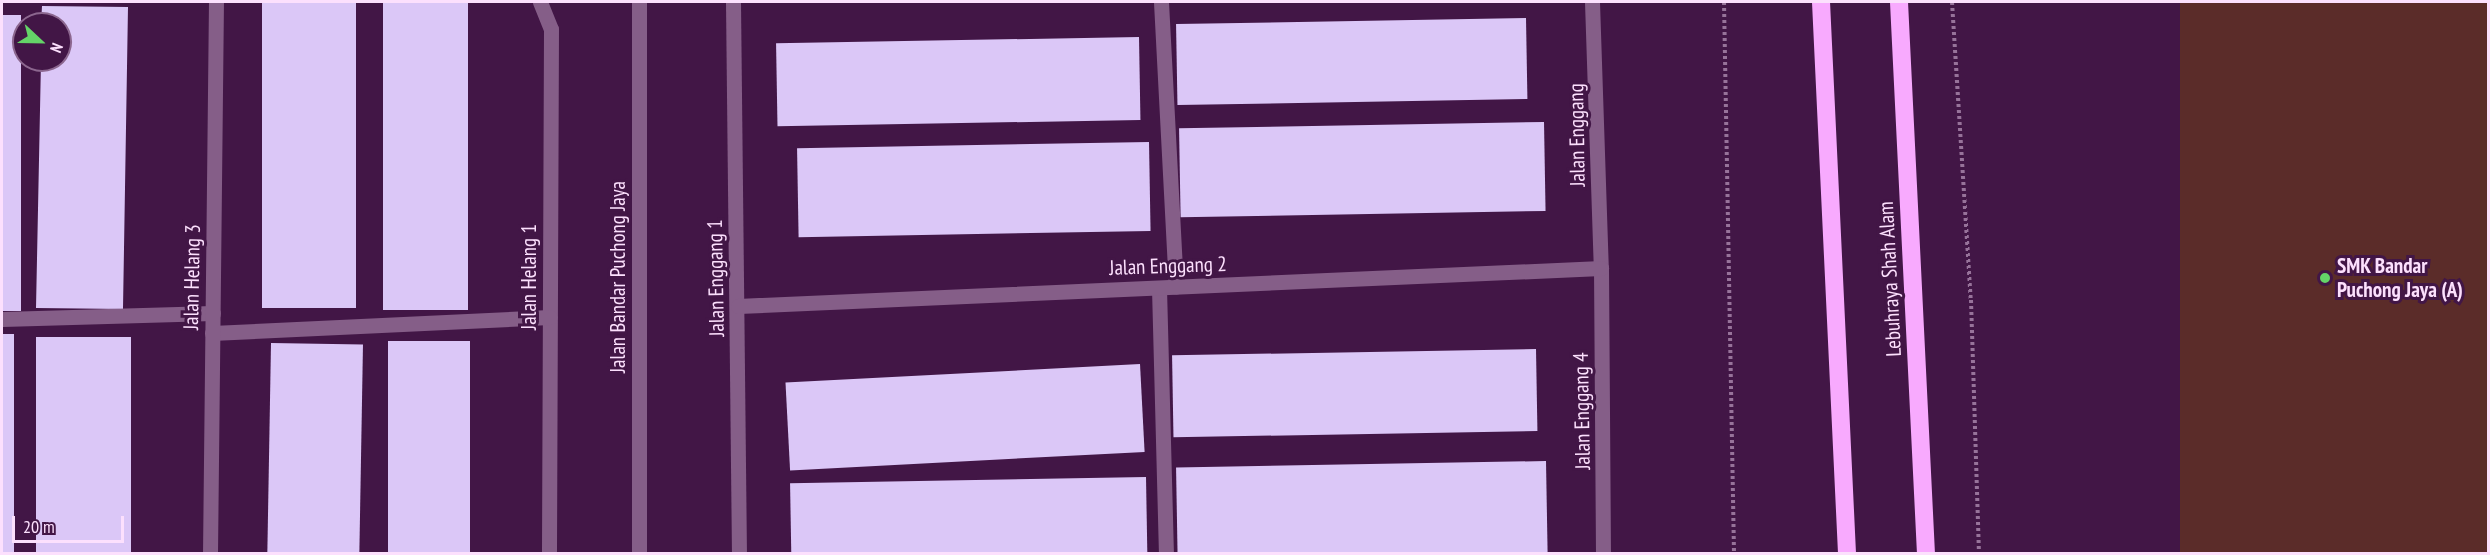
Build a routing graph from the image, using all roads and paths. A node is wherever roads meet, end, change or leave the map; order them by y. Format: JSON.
{"nodes":[{"id":1,"x":216,"y":2,"type":"edge"},
{"id":2,"x":540,"y":2,"type":"edge"},
{"id":3,"x":639,"y":2,"type":"edge"},
{"id":4,"x":733,"y":2,"type":"edge"},
{"id":5,"x":1161,"y":2,"type":"edge"},
{"id":6,"x":1592,"y":2,"type":"edge"},
{"id":7,"x":1724,"y":2,"type":"edge"},
{"id":8,"x":1821,"y":2,"type":"edge"},
{"id":9,"x":1899,"y":2,"type":"edge"},
{"id":10,"x":1952,"y":2,"type":"edge"},
{"id":11,"x":1601,"y":268,"type":"junction"},
{"id":12,"x":1176,"y":287,"type":"junction"},
{"id":13,"x":1159,"y":288,"type":"junction"},
{"id":14,"x":738,"y":306,"type":"junction"},
{"id":15,"x":213,"y":313,"type":"junction"},
{"id":16,"x":550,"y":317,"type":"junction"},
{"id":17,"x":2,"y":319,"type":"edge"},
{"id":18,"x":212,"y":333,"type":"junction"},
{"id":19,"x":210,"y":554,"type":"edge"},
{"id":20,"x":549,"y":554,"type":"edge"},
{"id":21,"x":639,"y":554,"type":"edge"},
{"id":22,"x":739,"y":554,"type":"edge"},
{"id":23,"x":1166,"y":554,"type":"edge"},
{"id":24,"x":1603,"y":554,"type":"edge"},
{"id":25,"x":1734,"y":554,"type":"edge"},
{"id":26,"x":1847,"y":554,"type":"edge"},
{"id":27,"x":1926,"y":554,"type":"edge"},
{"id":28,"x":1979,"y":554,"type":"edge"}],
"edges":[{"from":1,"to":15,"type":"street","name":"Jalan Helang 3"},
{"from":2,"to":16,"type":"street","name":"Jalan Helang 1"},
{"from":3,"to":21,"type":"street","name":"Jalan Bandar Puchong Jaya"},
{"from":4,"to":14,"type":"street","name":"Jalan Enggang 1"},
{"from":5,"to":12,"type":"street"},
{"from":6,"to":11,"type":"street","name":"Jalan Enggang"},
{"from":7,"to":25,"type":"path"},
{"from":8,"to":26,"type":"highway"},
{"from":9,"to":27,"type":"highway","name":"Lebuhraya Shah Alam"},
{"from":10,"to":28,"type":"path"},
{"from":11,"to":12,"type":"street","name":"Jalan Enggang 2"},
{"from":11,"to":24,"type":"street","name":"Jalan Enggang 4"},
{"from":12,"to":13,"type":"street","name":"Jalan Enggang 2"},
{"from":13,"to":14,"type":"street","name":"Jalan Enggang 2"},
{"from":13,"to":23,"type":"street"},
{"from":14,"to":22,"type":"street","name":"Jalan Enggang 1"},
{"from":15,"to":17,"type":"street"},
{"from":15,"to":18,"type":"street","name":"Jalan Helang 3"},
{"from":16,"to":18,"type":"street"},
{"from":16,"to":20,"type":"street","name":"Jalan Helang 1"},
{"from":18,"to":19,"type":"street","name":"Jalan Helang 3"}]}
